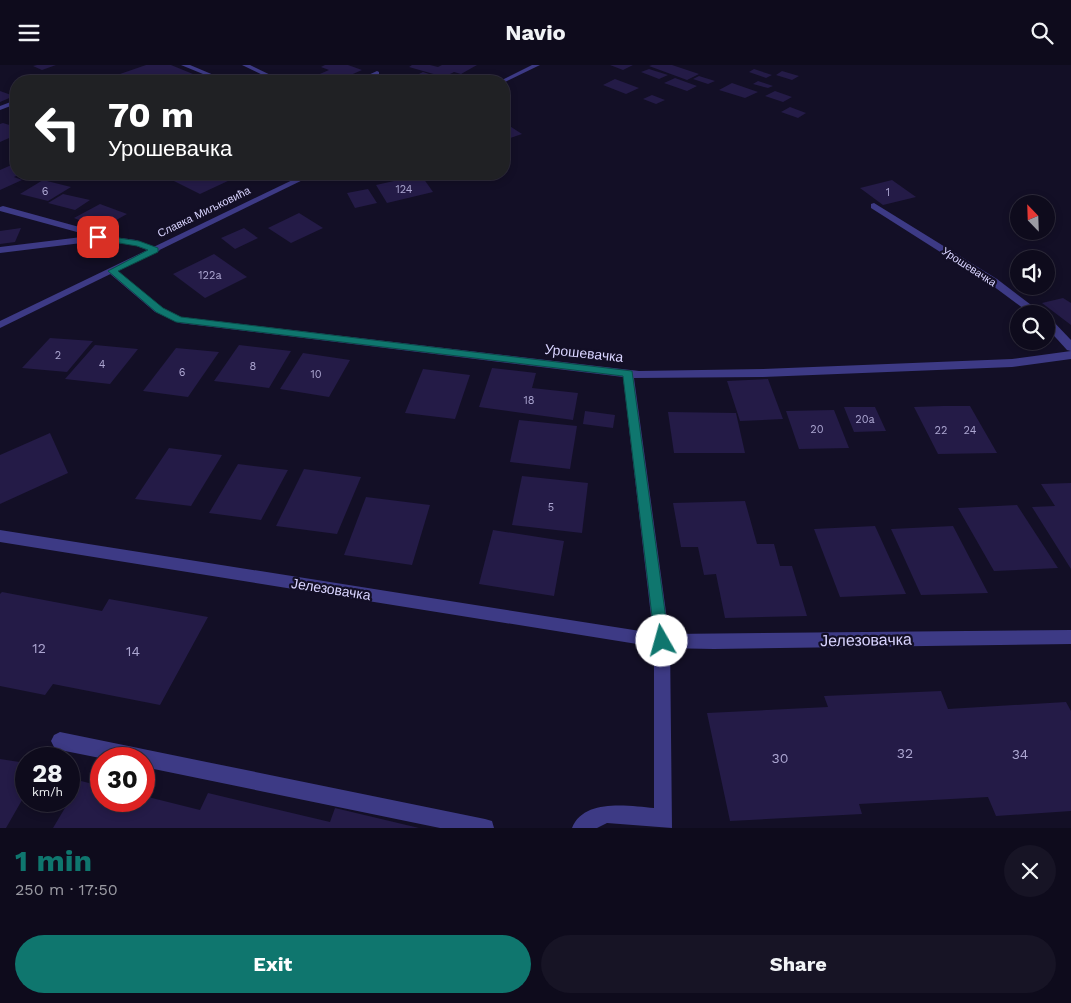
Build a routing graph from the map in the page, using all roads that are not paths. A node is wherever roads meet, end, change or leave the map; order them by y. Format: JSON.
{"nodes":[{"id":1,"x":184,"y":65,"type":"edge"},
{"id":2,"x":246,"y":65,"type":"edge"},
{"id":3,"x":537,"y":65,"type":"edge"},
{"id":4,"x":377,"y":73,"type":"dead end"},
{"id":5,"x":210,"y":75,"type":"edge"},
{"id":6,"x":267,"y":75,"type":"edge"},
{"id":7,"x":372,"y":75,"type":"edge"},
{"id":8,"x":510,"y":78,"type":"edge"},
{"id":9,"x":300,"y":180,"type":"edge"},
{"id":10,"x":874,"y":206,"type":"dead end"},
{"id":11,"x":3,"y":209,"type":"dead end"},
{"id":12,"x":83,"y":238,"type":"junction"},
{"id":13,"x":0,"y":250,"type":"edge"},
{"id":14,"x":155,"y":250,"type":"junction"},
{"id":15,"x":112,"y":271,"type":"junction"},
{"id":16,"x":1026,"y":305,"type":"edge"},
{"id":17,"x":0,"y":325,"type":"edge"},
{"id":18,"x":1055,"y":330,"type":"edge"},
{"id":19,"x":1071,"y":347,"type":"edge"},
{"id":20,"x":1071,"y":355,"type":"edge"},
{"id":21,"x":628,"y":373,"type":"junction"},
{"id":22,"x":0,"y":535,"type":"edge"},
{"id":23,"x":1071,"y":637,"type":"edge"},
{"id":24,"x":662,"y":641,"type":"junction"},
{"id":25,"x":60,"y":741,"type":"dead end"},
{"id":26,"x":662,"y":823,"type":"edge"},
{"id":27,"x":485,"y":828,"type":"edge"},
{"id":28,"x":581,"y":828,"type":"edge"}],
"edges":[{"from":1,"to":5,"type":"street"},
{"from":2,"to":6,"type":"street"},
{"from":3,"to":8,"type":"street"},
{"from":4,"to":7,"type":"street"},
{"from":9,"to":14,"type":"street","name":"Славка Миљковића"},
{"from":10,"to":16,"type":"street","name":"Урошевачка"},
{"from":11,"to":12,"type":"street"},
{"from":12,"to":13,"type":"street"},
{"from":12,"to":14,"type":"street"},
{"from":14,"to":15,"type":"street","name":"Славка Миљковића"},
{"from":15,"to":17,"type":"street","name":"Славка Миљковића"},
{"from":15,"to":21,"type":"street","name":"Урошевачка"},
{"from":18,"to":19,"type":"street"},
{"from":20,"to":21,"type":"street","name":"Урошевачка"},
{"from":21,"to":24,"type":"street"},
{"from":22,"to":24,"type":"street","name":"Јелезовачка"},
{"from":23,"to":24,"type":"street","name":"Јелезовачка"},
{"from":24,"to":26,"type":"street"},
{"from":25,"to":27,"type":"street"},
{"from":26,"to":28,"type":"street"}]}
